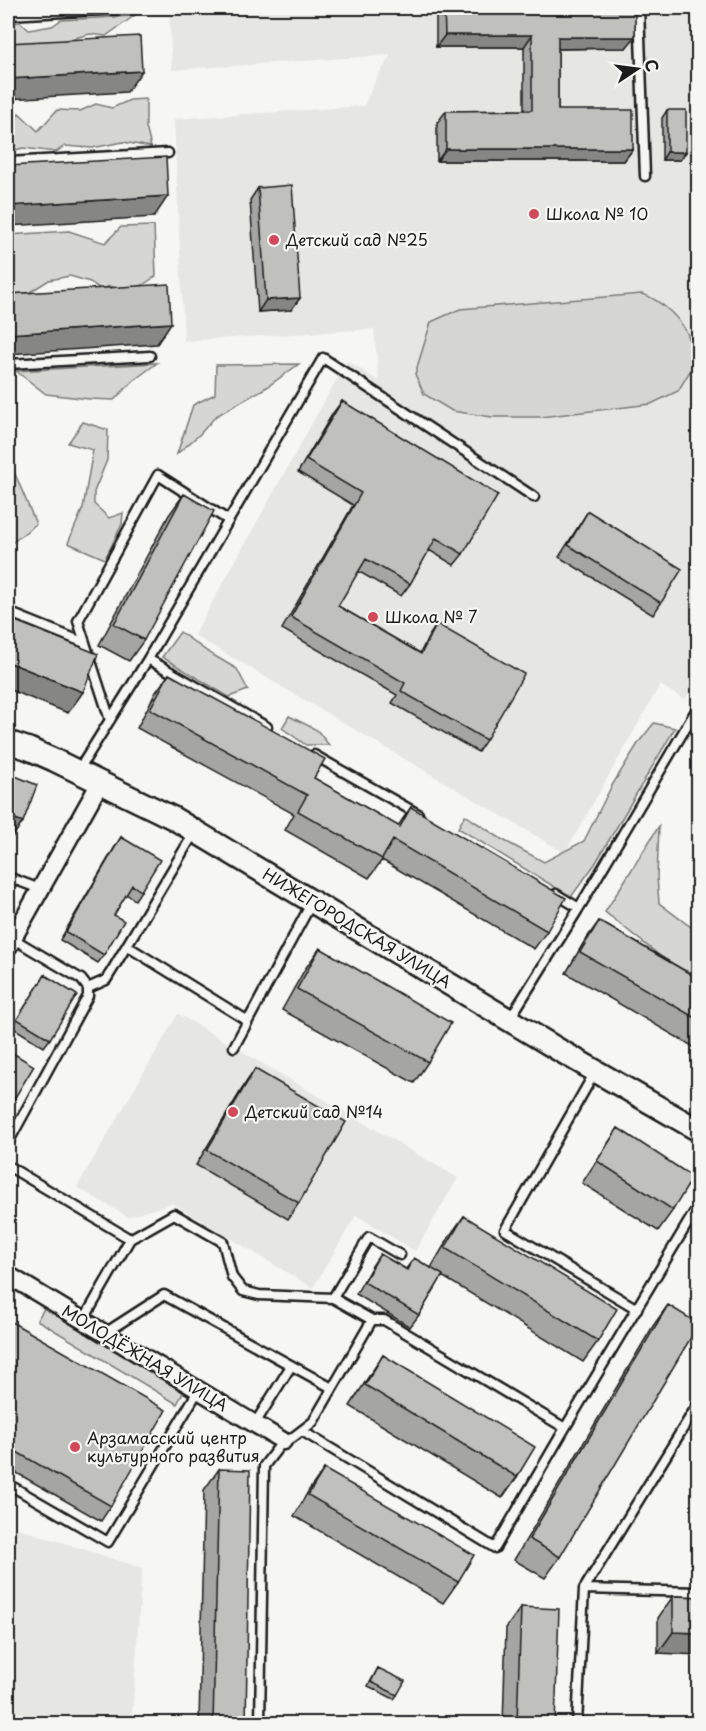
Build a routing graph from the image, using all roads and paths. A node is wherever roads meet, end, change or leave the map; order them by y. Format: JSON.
{"nodes":[{"id":1,"x":141,"y":8,"type":"edge"},
{"id":2,"x":639,"y":8,"type":"edge"},
{"id":3,"x":8,"y":15,"type":"edge"},
{"id":4,"x":168,"y":153,"type":"dead end"},
{"id":5,"x":8,"y":162,"type":"edge"},
{"id":6,"x":645,"y":176,"type":"dead end"},
{"id":7,"x":150,"y":356,"type":"dead end"},
{"id":8,"x":8,"y":364,"type":"edge"},
{"id":9,"x":534,"y":497,"type":"dead end"},
{"id":10,"x":228,"y":520,"type":"junction"},
{"id":11,"x":8,"y":612,"type":"edge"},
{"id":12,"x":85,"y":643,"type":"junction"},
{"id":13,"x":148,"y":658,"type":"junction"},
{"id":14,"x":699,"y":707,"type":"edge"},
{"id":15,"x":110,"y":720,"type":"junction"},
{"id":16,"x":271,"y":730,"type":"edge"},
{"id":17,"x":8,"y":742,"type":"edge"},
{"id":18,"x":302,"y":748,"type":"edge"},
{"id":19,"x":78,"y":771,"type":"junction"},
{"id":20,"x":100,"y":783,"type":"junction"},
{"id":21,"x":425,"y":819,"type":"edge"},
{"id":22,"x":195,"y":831,"type":"junction"},
{"id":23,"x":8,"y":877,"type":"edge"},
{"id":24,"x":40,"y":889,"type":"junction"},
{"id":25,"x":548,"y":890,"type":"edge"},
{"id":26,"x":312,"y":902,"type":"junction"},
{"id":27,"x":579,"y":908,"type":"junction"},
{"id":28,"x":10,"y":942,"type":"edge"},
{"id":29,"x":127,"y":946,"type":"junction"},
{"id":30,"x":88,"y":988,"type":"junction"},
{"id":31,"x":509,"y":1020,"type":"junction"},
{"id":32,"x":248,"y":1021,"type":"junction"},
{"id":33,"x":234,"y":1047,"type":"dead end"},
{"id":34,"x":596,"y":1071,"type":"junction"},
{"id":35,"x":699,"y":1130,"type":"edge"},
{"id":36,"x":8,"y":1143,"type":"edge"},
{"id":37,"x":8,"y":1166,"type":"edge"},
{"id":38,"x":699,"y":1206,"type":"edge"},
{"id":39,"x":130,"y":1239,"type":"junction"},
{"id":40,"x":400,"y":1255,"type":"dead end"},
{"id":41,"x":8,"y":1275,"type":"edge"},
{"id":42,"x":333,"y":1298,"type":"junction"},
{"id":43,"x":637,"y":1309,"type":"junction"},
{"id":44,"x":372,"y":1320,"type":"junction"},
{"id":45,"x":83,"y":1321,"type":"junction"},
{"id":46,"x":104,"y":1334,"type":"junction"},
{"id":47,"x":291,"y":1366,"type":"junction"},
{"id":48,"x":332,"y":1388,"type":"junction"},
{"id":49,"x":198,"y":1391,"type":"junction"},
{"id":50,"x":699,"y":1404,"type":"edge"},
{"id":51,"x":254,"y":1425,"type":"junction"},
{"id":52,"x":565,"y":1428,"type":"junction"},
{"id":53,"x":302,"y":1431,"type":"junction"},
{"id":54,"x":283,"y":1441,"type":"junction"},
{"id":55,"x":8,"y":1484,"type":"edge"},
{"id":56,"x":584,"y":1588,"type":"junction"},
{"id":57,"x":699,"y":1592,"type":"edge"},
{"id":58,"x":260,"y":1724,"type":"edge"},
{"id":59,"x":577,"y":1724,"type":"edge"}],
"edges":[{"from":1,"to":3,"type":"lane"},
{"from":2,"to":6,"type":"lane"},
{"from":4,"to":5,"type":"lane"},
{"from":7,"to":8,"type":"lane"},
{"from":9,"to":10,"type":"lane"},
{"from":10,"to":12,"type":"lane"},
{"from":10,"to":13,"type":"lane"},
{"from":11,"to":12,"type":"lane"},
{"from":12,"to":15,"type":"lane"},
{"from":13,"to":15,"type":"lane"},
{"from":13,"to":16,"type":"lane"},
{"from":14,"to":27,"type":"lane"},
{"from":15,"to":19,"type":"lane"},
{"from":17,"to":19,"type":"street","name":"НИЖЕГОРОДСКАЯ УЛИЦА"},
{"from":18,"to":21,"type":"lane"},
{"from":19,"to":20,"type":"street","name":"НИЖЕГОРОДСКАЯ УЛИЦА"},
{"from":20,"to":22,"type":"street","name":"НИЖЕГОРОДСКАЯ УЛИЦА"},
{"from":20,"to":24,"type":"street"},
{"from":22,"to":26,"type":"street","name":"НИЖЕГОРОДСКАЯ УЛИЦА"},
{"from":22,"to":29,"type":"lane"},
{"from":23,"to":24,"type":"lane"},
{"from":24,"to":28,"type":"street"},
{"from":25,"to":27,"type":"lane"},
{"from":26,"to":31,"type":"street","name":"НИЖЕГОРОДСКАЯ УЛИЦА"},
{"from":26,"to":32,"type":"lane"},
{"from":27,"to":31,"type":"lane"},
{"from":28,"to":30,"type":"lane"},
{"from":29,"to":30,"type":"lane"},
{"from":29,"to":32,"type":"lane"},
{"from":30,"to":36,"type":"lane"},
{"from":31,"to":34,"type":"street","name":"НИЖЕГОРОДСКАЯ УЛИЦА"},
{"from":32,"to":33,"type":"lane"},
{"from":34,"to":35,"type":"street","name":"НИЖЕГОРОДСКАЯ УЛИЦА"},
{"from":34,"to":43,"type":"lane"},
{"from":37,"to":39,"type":"lane"},
{"from":38,"to":43,"type":"lane"},
{"from":39,"to":42,"type":"lane"},
{"from":39,"to":45,"type":"lane"},
{"from":40,"to":42,"type":"lane"},
{"from":41,"to":45,"type":"street","name":"МОЛОДЁЖНАЯ УЛИЦА"},
{"from":42,"to":44,"type":"lane"},
{"from":43,"to":52,"type":"lane"},
{"from":44,"to":48,"type":"lane"},
{"from":44,"to":52,"type":"lane"},
{"from":45,"to":46,"type":"street","name":"МОЛОДЁЖНАЯ УЛИЦА"},
{"from":46,"to":47,"type":"lane"},
{"from":46,"to":49,"type":"street","name":"МОЛОДЁЖНАЯ УЛИЦА"},
{"from":47,"to":48,"type":"lane"},
{"from":47,"to":51,"type":"lane"},
{"from":48,"to":53,"type":"lane"},
{"from":49,"to":51,"type":"street","name":"МОЛОДЁЖНАЯ УЛИЦА"},
{"from":49,"to":55,"type":"lane"},
{"from":50,"to":56,"type":"lane"},
{"from":51,"to":54,"type":"street","name":"МОЛОДЁЖНАЯ УЛИЦА"},
{"from":52,"to":53,"type":"lane"},
{"from":53,"to":54,"type":"lane"},
{"from":54,"to":58,"type":"lane"},
{"from":56,"to":57,"type":"lane"},
{"from":56,"to":59,"type":"lane"}]}
